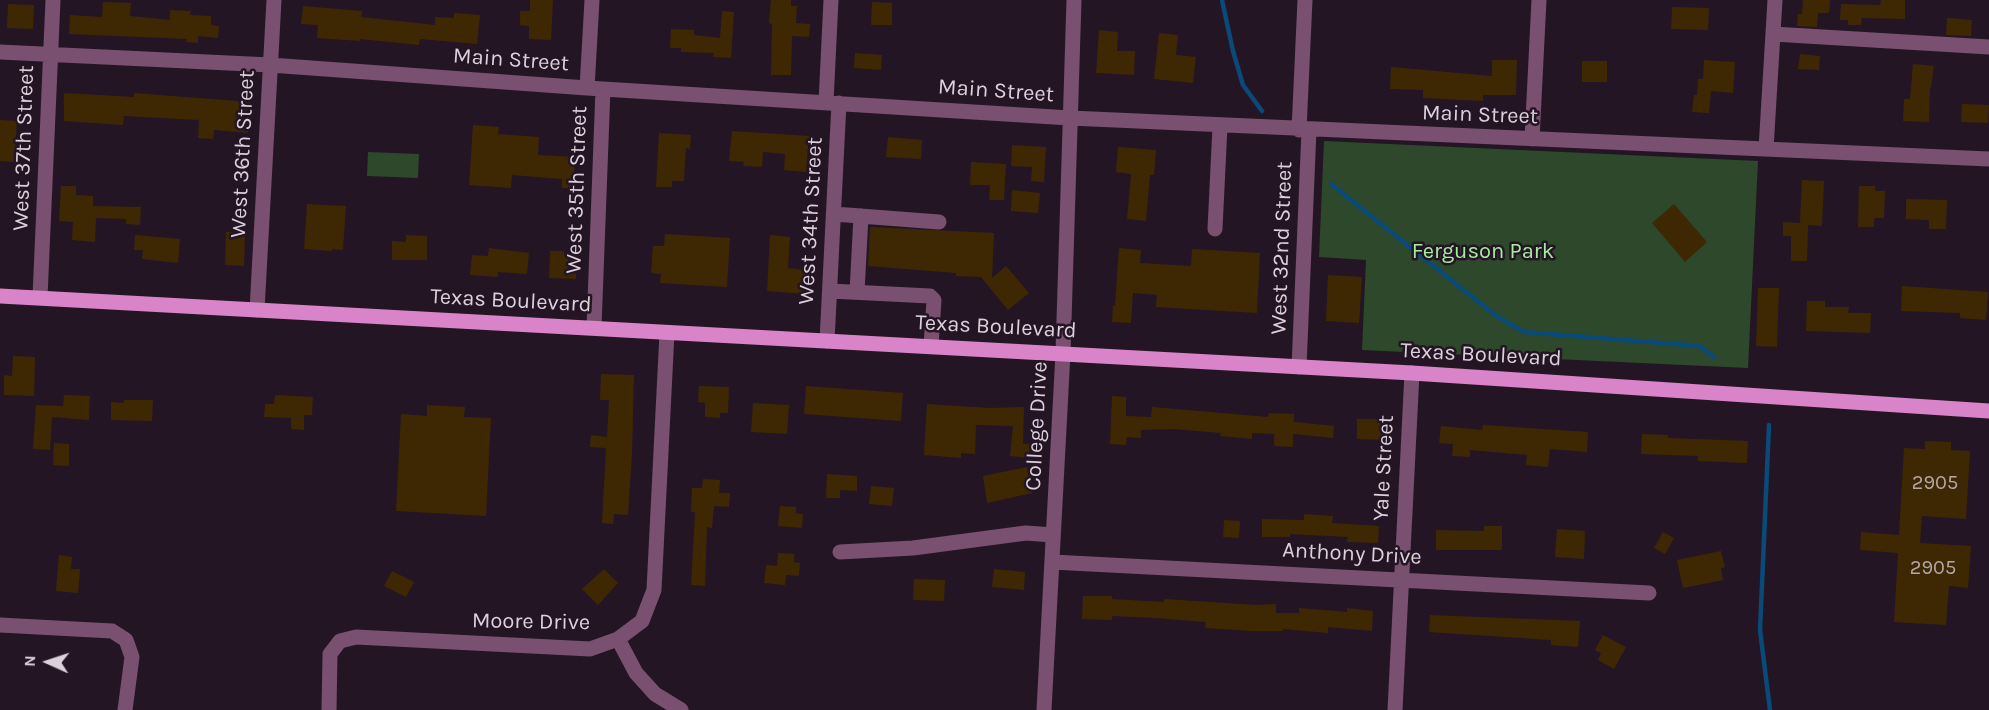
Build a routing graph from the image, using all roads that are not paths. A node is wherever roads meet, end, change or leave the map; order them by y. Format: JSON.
{"nodes":[{"id":1,"x":53,"y":0,"type":"edge"},
{"id":2,"x":274,"y":0,"type":"edge"},
{"id":3,"x":592,"y":0,"type":"edge"},
{"id":4,"x":831,"y":0,"type":"edge"},
{"id":5,"x":1074,"y":0,"type":"edge"},
{"id":6,"x":1305,"y":0,"type":"edge"},
{"id":7,"x":1539,"y":0,"type":"edge"},
{"id":8,"x":1775,"y":0,"type":"edge"},
{"id":9,"x":1773,"y":34,"type":"junction"},
{"id":10,"x":1989,"y":47,"type":"edge"},
{"id":11,"x":0,"y":52,"type":"edge"},
{"id":12,"x":50,"y":54,"type":"junction"},
{"id":13,"x":270,"y":65,"type":"junction"},
{"id":14,"x":595,"y":89,"type":"junction"},
{"id":15,"x":833,"y":102,"type":"junction"},
{"id":16,"x":1070,"y":118,"type":"junction"},
{"id":17,"x":1220,"y":126,"type":"junction"},
{"id":18,"x":1304,"y":130,"type":"junction"},
{"id":19,"x":1532,"y":139,"type":"junction"},
{"id":20,"x":1766,"y":149,"type":"junction"},
{"id":21,"x":1989,"y":159,"type":"edge"},
{"id":22,"x":834,"y":214,"type":"junction"},
{"id":23,"x":861,"y":216,"type":"junction"},
{"id":24,"x":939,"y":222,"type":"dead end"},
{"id":25,"x":1215,"y":229,"type":"dead end"},
{"id":26,"x":830,"y":291,"type":"junction"},
{"id":27,"x":857,"y":292,"type":"junction"},
{"id":28,"x":0,"y":296,"type":"edge"},
{"id":29,"x":40,"y":297,"type":"junction"},
{"id":30,"x":257,"y":310,"type":"junction"},
{"id":31,"x":594,"y":327,"type":"junction"},
{"id":32,"x":667,"y":333,"type":"junction"},
{"id":33,"x":827,"y":341,"type":"junction"},
{"id":34,"x":931,"y":346,"type":"junction"},
{"id":35,"x":1063,"y":353,"type":"junction"},
{"id":36,"x":1299,"y":367,"type":"junction"},
{"id":37,"x":1412,"y":373,"type":"junction"},
{"id":38,"x":1989,"y":411,"type":"edge"},
{"id":39,"x":1053,"y":534,"type":"junction"},
{"id":40,"x":840,"y":552,"type":"dead end"},
{"id":41,"x":1052,"y":562,"type":"junction"},
{"id":42,"x":1401,"y":579,"type":"junction"},
{"id":43,"x":1649,"y":593,"type":"dead end"},
{"id":44,"x":0,"y":625,"type":"edge"},
{"id":45,"x":618,"y":639,"type":"junction"},
{"id":46,"x":125,"y":710,"type":"edge"},
{"id":47,"x":329,"y":710,"type":"edge"},
{"id":48,"x":681,"y":710,"type":"edge"},
{"id":49,"x":1044,"y":710,"type":"edge"},
{"id":50,"x":1395,"y":710,"type":"edge"}],
"edges":[{"from":1,"to":12,"type":"street","name":"West 37th Street"},
{"from":2,"to":13,"type":"street","name":"West 36th Street"},
{"from":3,"to":14,"type":"street","name":"West 35th Street"},
{"from":4,"to":15,"type":"street","name":"West 34th Street"},
{"from":5,"to":16,"type":"street","name":"College Drive"},
{"from":6,"to":18,"type":"street","name":"West 32nd Street"},
{"from":7,"to":19,"type":"street"},
{"from":8,"to":9,"type":"street"},
{"from":9,"to":10,"type":"street"},
{"from":9,"to":20,"type":"street"},
{"from":11,"to":12,"type":"street","name":"Main Street"},
{"from":12,"to":13,"type":"street","name":"Main Street"},
{"from":12,"to":29,"type":"street","name":"West 37th Street"},
{"from":13,"to":14,"type":"street","name":"Main Street"},
{"from":13,"to":30,"type":"street","name":"West 36th Street"},
{"from":14,"to":15,"type":"street","name":"Main Street"},
{"from":14,"to":31,"type":"street","name":"West 35th Street"},
{"from":15,"to":16,"type":"street","name":"Main Street"},
{"from":15,"to":22,"type":"street","name":"West 34th Street"},
{"from":16,"to":17,"type":"street","name":"Main Street"},
{"from":16,"to":35,"type":"street","name":"College Drive"},
{"from":17,"to":18,"type":"street","name":"Main Street"},
{"from":17,"to":25,"type":"street"},
{"from":18,"to":19,"type":"street","name":"Main Street"},
{"from":18,"to":36,"type":"street","name":"West 32nd Street"},
{"from":19,"to":20,"type":"street","name":"Main Street"},
{"from":20,"to":21,"type":"street","name":"Main Street"},
{"from":22,"to":23,"type":"street"},
{"from":22,"to":26,"type":"street","name":"West 34th Street"},
{"from":23,"to":24,"type":"street"},
{"from":23,"to":27,"type":"street"},
{"from":26,"to":27,"type":"street"},
{"from":26,"to":33,"type":"street","name":"West 34th Street"},
{"from":27,"to":34,"type":"street"},
{"from":28,"to":29,"type":"main road","name":"Texas Boulevard"},
{"from":29,"to":30,"type":"main road","name":"Texas Boulevard"},
{"from":30,"to":31,"type":"main road","name":"Texas Boulevard"},
{"from":31,"to":32,"type":"main road","name":"Texas Boulevard"},
{"from":32,"to":33,"type":"main road","name":"Texas Boulevard"},
{"from":32,"to":45,"type":"street","name":"Moore Drive"},
{"from":33,"to":34,"type":"main road","name":"Texas Boulevard"},
{"from":34,"to":35,"type":"main road","name":"Texas Boulevard"},
{"from":35,"to":36,"type":"main road","name":"Texas Boulevard"},
{"from":35,"to":39,"type":"street","name":"College Drive"},
{"from":36,"to":37,"type":"main road","name":"Texas Boulevard"},
{"from":37,"to":38,"type":"main road","name":"Texas Boulevard"},
{"from":37,"to":42,"type":"street","name":"Yale Street"},
{"from":39,"to":40,"type":"street"},
{"from":39,"to":41,"type":"street","name":"College Drive"},
{"from":41,"to":42,"type":"street","name":"Anthony Drive"},
{"from":41,"to":49,"type":"street","name":"College Drive"},
{"from":42,"to":43,"type":"street","name":"Anthony Drive"},
{"from":42,"to":50,"type":"street","name":"Yale Street"},
{"from":44,"to":46,"type":"street"},
{"from":45,"to":47,"type":"street","name":"Moore Drive"},
{"from":45,"to":48,"type":"street"}]}
